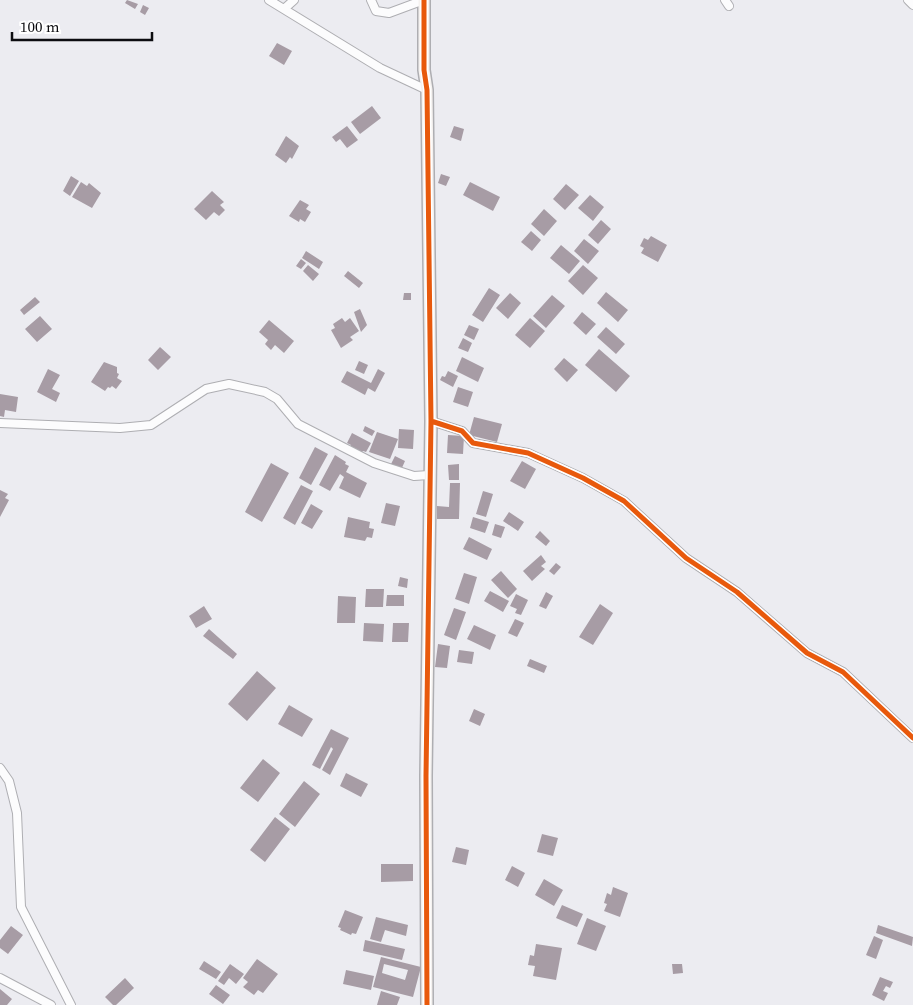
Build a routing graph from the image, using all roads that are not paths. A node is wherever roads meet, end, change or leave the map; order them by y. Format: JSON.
{"nodes":[{"id":1,"x":269,"y":0,"type":"edge"},
{"id":2,"x":294,"y":0,"type":"edge"},
{"id":3,"x":371,"y":0,"type":"edge"},
{"id":4,"x":424,"y":0,"type":"edge"},
{"id":5,"x":908,"y":0,"type":"edge"},
{"id":6,"x":913,"y":5,"type":"edge"},
{"id":7,"x":284,"y":9,"type":"junction"},
{"id":8,"x":427,"y":90,"type":"junction"},
{"id":9,"x":431,"y":421,"type":"junction"},
{"id":10,"x":0,"y":423,"type":"edge"},
{"id":11,"x":429,"y":475,"type":"junction"},
{"id":12,"x":913,"y":738,"type":"edge"},
{"id":13,"x":0,"y":768,"type":"edge"},
{"id":14,"x":0,"y":978,"type":"edge"},
{"id":15,"x":52,"y":1005,"type":"edge"},
{"id":16,"x":71,"y":1005,"type":"edge"},
{"id":17,"x":427,"y":1005,"type":"edge"}],
"edges":[{"from":1,"to":7,"type":"street"},
{"from":2,"to":7,"type":"street"},
{"from":3,"to":4,"type":"street"},
{"from":4,"to":8,"type":"street"},
{"from":5,"to":6,"type":"street"},
{"from":7,"to":8,"type":"street"},
{"from":8,"to":9,"type":"street"},
{"from":9,"to":11,"type":"street"},
{"from":9,"to":12,"type":"street"},
{"from":10,"to":11,"type":"street"},
{"from":11,"to":17,"type":"street"},
{"from":13,"to":16,"type":"street"},
{"from":14,"to":15,"type":"street"}]}
